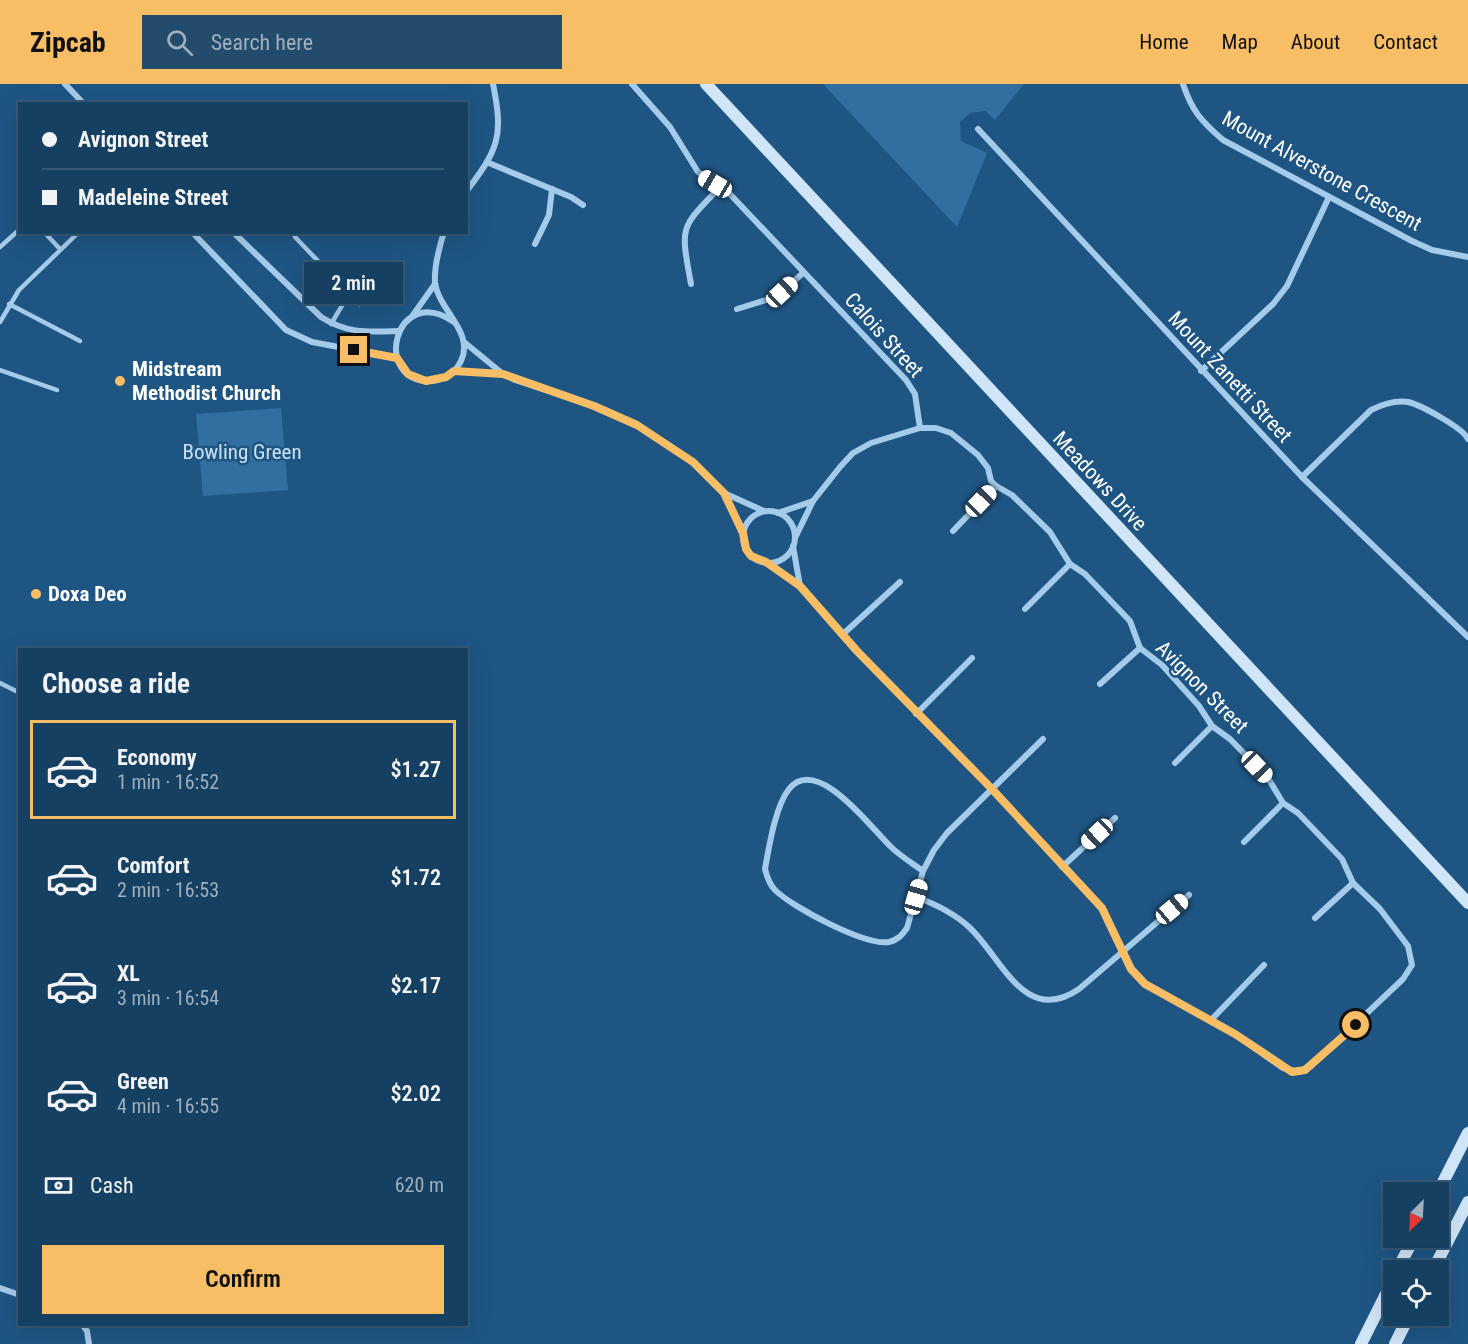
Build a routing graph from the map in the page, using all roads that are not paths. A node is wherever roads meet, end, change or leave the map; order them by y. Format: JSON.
{"nodes":[{"id":1,"x":65,"y":84,"type":"edge"},
{"id":2,"x":493,"y":84,"type":"edge"},
{"id":3,"x":632,"y":84,"type":"edge"},
{"id":4,"x":706,"y":84,"type":"edge"},
{"id":5,"x":1183,"y":84,"type":"edge"},
{"id":6,"x":82,"y":102,"type":"edge"},
{"id":7,"x":978,"y":129,"type":"dead end"},
{"id":8,"x":489,"y":163,"type":"junction"},
{"id":9,"x":721,"y":186,"type":"junction"},
{"id":10,"x":468,"y":189,"type":"edge"},
{"id":11,"x":552,"y":189,"type":"junction"},
{"id":12,"x":1329,"y":197,"type":"junction"},
{"id":13,"x":583,"y":205,"type":"dead end"},
{"id":14,"x":18,"y":231,"type":"edge"},
{"id":15,"x":46,"y":234,"type":"edge"},
{"id":16,"x":77,"y":234,"type":"edge"},
{"id":17,"x":194,"y":234,"type":"edge"},
{"id":18,"x":235,"y":234,"type":"edge"},
{"id":19,"x":443,"y":234,"type":"edge"},
{"id":20,"x":295,"y":237,"type":"dead end"},
{"id":21,"x":535,"y":244,"type":"dead end"},
{"id":22,"x":0,"y":247,"type":"edge"},
{"id":23,"x":60,"y":249,"type":"junction"},
{"id":24,"x":1468,"y":256,"type":"edge"},
{"id":25,"x":803,"y":273,"type":"junction"},
{"id":26,"x":435,"y":284,"type":"junction"},
{"id":27,"x":691,"y":284,"type":"dead end"},
{"id":28,"x":349,"y":294,"type":"junction"},
{"id":29,"x":9,"y":304,"type":"junction"},
{"id":30,"x":358,"y":304,"type":"dead end"},
{"id":31,"x":737,"y":309,"type":"dead end"},
{"id":32,"x":412,"y":316,"type":"junction"},
{"id":33,"x":0,"y":322,"type":"edge"},
{"id":34,"x":454,"y":322,"type":"junction"},
{"id":35,"x":331,"y":324,"type":"junction"},
{"id":36,"x":398,"y":331,"type":"junction"},
{"id":37,"x":80,"y":340,"type":"dead end"},
{"id":38,"x":464,"y":342,"type":"junction"},
{"id":39,"x":397,"y":358,"type":"junction"},
{"id":40,"x":0,"y":370,"type":"edge"},
{"id":41,"x":454,"y":371,"type":"junction"},
{"id":42,"x":1201,"y":371,"type":"junction"},
{"id":43,"x":503,"y":374,"type":"junction"},
{"id":44,"x":57,"y":390,"type":"dead end"},
{"id":45,"x":920,"y":428,"type":"junction"},
{"id":46,"x":1468,"y":439,"type":"edge"},
{"id":47,"x":1302,"y":477,"type":"junction"},
{"id":48,"x":996,"y":486,"type":"junction"},
{"id":49,"x":724,"y":493,"type":"junction"},
{"id":50,"x":813,"y":501,"type":"junction"},
{"id":51,"x":764,"y":511,"type":"junction"},
{"id":52,"x":778,"y":513,"type":"junction"},
{"id":53,"x":953,"y":531,"type":"dead end"},
{"id":54,"x":743,"y":533,"type":"junction"},
{"id":55,"x":795,"y":538,"type":"junction"},
{"id":56,"x":793,"y":546,"type":"junction"},
{"id":57,"x":766,"y":562,"type":"junction"},
{"id":58,"x":1070,"y":564,"type":"junction"},
{"id":59,"x":900,"y":582,"type":"dead end"},
{"id":60,"x":800,"y":586,"type":"junction"},
{"id":61,"x":1025,"y":609,"type":"dead end"},
{"id":62,"x":842,"y":635,"type":"junction"},
{"id":63,"x":1468,"y":637,"type":"edge"},
{"id":64,"x":1140,"y":648,"type":"junction"},
{"id":65,"x":972,"y":658,"type":"dead end"},
{"id":66,"x":0,"y":682,"type":"edge"},
{"id":67,"x":1100,"y":684,"type":"dead end"},
{"id":68,"x":18,"y":692,"type":"edge"},
{"id":69,"x":916,"y":714,"type":"junction"},
{"id":70,"x":1212,"y":726,"type":"junction"},
{"id":71,"x":1043,"y":739,"type":"dead end"},
{"id":72,"x":1175,"y":763,"type":"dead end"},
{"id":73,"x":991,"y":788,"type":"junction"},
{"id":74,"x":1283,"y":803,"type":"junction"},
{"id":75,"x":1115,"y":818,"type":"dead end"},
{"id":76,"x":1244,"y":842,"type":"dead end"},
{"id":77,"x":1062,"y":867,"type":"junction"},
{"id":78,"x":923,"y":871,"type":"junction"},
{"id":79,"x":1353,"y":883,"type":"junction"},
{"id":80,"x":1189,"y":895,"type":"dead end"},
{"id":81,"x":916,"y":897,"type":"junction"},
{"id":82,"x":1468,"y":903,"type":"edge"},
{"id":83,"x":1315,"y":918,"type":"dead end"},
{"id":84,"x":1122,"y":952,"type":"junction"},
{"id":85,"x":1264,"y":965,"type":"dead end"},
{"id":86,"x":1211,"y":1020,"type":"junction"},
{"id":87,"x":1468,"y":1133,"type":"edge"},
{"id":88,"x":1443,"y":1182,"type":"edge"},
{"id":89,"x":1468,"y":1202,"type":"edge"},
{"id":90,"x":1438,"y":1260,"type":"edge"},
{"id":91,"x":0,"y":1288,"type":"edge"},
{"id":92,"x":18,"y":1294,"type":"edge"},
{"id":93,"x":1383,"y":1300,"type":"edge"},
{"id":94,"x":84,"y":1326,"type":"edge"},
{"id":95,"x":1404,"y":1326,"type":"edge"},
{"id":96,"x":89,"y":1344,"type":"edge"},
{"id":97,"x":1361,"y":1344,"type":"edge"},
{"id":98,"x":1395,"y":1344,"type":"edge"}],
"edges":[{"from":1,"to":6,"type":"street"},
{"from":2,"to":8,"type":"street"},
{"from":3,"to":9,"type":"street","name":"Calois Street"},
{"from":4,"to":82,"type":"street","name":"Meadows Drive"},
{"from":5,"to":12,"type":"street","name":"Mount Alverstone Crescent"},
{"from":7,"to":42,"type":"street","name":"Mount Zanetti Street"},
{"from":8,"to":10,"type":"street"},
{"from":8,"to":11,"type":"street"},
{"from":9,"to":25,"type":"street","name":"Calois Street"},
{"from":9,"to":27,"type":"street"},
{"from":11,"to":13,"type":"street"},
{"from":11,"to":21,"type":"street"},
{"from":12,"to":24,"type":"street","name":"Mount Alverstone Crescent"},
{"from":12,"to":42,"type":"street"},
{"from":14,"to":22,"type":"lane"},
{"from":15,"to":23,"type":"lane"},
{"from":16,"to":23,"type":"lane"},
{"from":17,"to":39,"type":"street"},
{"from":18,"to":35,"type":"street"},
{"from":19,"to":26,"type":"street"},
{"from":20,"to":28,"type":"lane"},
{"from":23,"to":29,"type":"lane"},
{"from":25,"to":31,"type":"street"},
{"from":25,"to":45,"type":"street","name":"Calois Street"},
{"from":26,"to":32,"type":"street"},
{"from":26,"to":34,"type":"street"},
{"from":28,"to":30,"type":"lane"},
{"from":28,"to":35,"type":"lane"},
{"from":29,"to":33,"type":"lane"},
{"from":29,"to":37,"type":"lane"},
{"from":32,"to":34,"type":"street"},
{"from":32,"to":36,"type":"street"},
{"from":34,"to":38,"type":"street"},
{"from":35,"to":36,"type":"street"},
{"from":36,"to":39,"type":"street"},
{"from":38,"to":41,"type":"street"},
{"from":38,"to":43,"type":"street"},
{"from":39,"to":41,"type":"street"},
{"from":40,"to":44,"type":"lane"},
{"from":41,"to":43,"type":"street"},
{"from":42,"to":47,"type":"street","name":"Mount Zanetti Street"},
{"from":43,"to":49,"type":"street"},
{"from":45,"to":48,"type":"street","name":"Avignon Street"},
{"from":45,"to":50,"type":"street","name":"Avignon Street"},
{"from":46,"to":47,"type":"street"},
{"from":47,"to":63,"type":"street","name":"Mount Zanetti Street"},
{"from":48,"to":53,"type":"street"},
{"from":48,"to":58,"type":"street","name":"Avignon Street"},
{"from":49,"to":51,"type":"street"},
{"from":49,"to":54,"type":"street"},
{"from":50,"to":52,"type":"street"},
{"from":50,"to":55,"type":"street","name":"Avignon Street"},
{"from":51,"to":52,"type":"street"},
{"from":51,"to":54,"type":"street"},
{"from":52,"to":55,"type":"street"},
{"from":54,"to":57,"type":"street"},
{"from":55,"to":56,"type":"street"},
{"from":56,"to":57,"type":"street"},
{"from":56,"to":60,"type":"street"},
{"from":57,"to":60,"type":"street"},
{"from":58,"to":61,"type":"street"},
{"from":58,"to":64,"type":"street","name":"Avignon Street"},
{"from":59,"to":62,"type":"street"},
{"from":60,"to":62,"type":"street"},
{"from":62,"to":69,"type":"street"},
{"from":64,"to":67,"type":"street"},
{"from":64,"to":70,"type":"street","name":"Avignon Street"},
{"from":65,"to":69,"type":"street"},
{"from":66,"to":68,"type":"lane"},
{"from":69,"to":73,"type":"street"},
{"from":70,"to":72,"type":"street"},
{"from":70,"to":74,"type":"street","name":"Avignon Street"},
{"from":71,"to":73,"type":"street"},
{"from":73,"to":77,"type":"street"},
{"from":73,"to":78,"type":"street"},
{"from":74,"to":76,"type":"street"},
{"from":74,"to":79,"type":"street","name":"Avignon Street"},
{"from":75,"to":77,"type":"street"},
{"from":77,"to":84,"type":"street"},
{"from":78,"to":81,"type":"street"},
{"from":78,"to":81,"type":"street"},
{"from":79,"to":83,"type":"street"},
{"from":79,"to":86,"type":"street","name":"Avignon Street"},
{"from":80,"to":84,"type":"street"},
{"from":81,"to":84,"type":"street"},
{"from":84,"to":86,"type":"street"},
{"from":85,"to":86,"type":"street"},
{"from":87,"to":88,"type":"street"},
{"from":89,"to":90,"type":"street"},
{"from":91,"to":92,"type":"street"},
{"from":93,"to":97,"type":"street"},
{"from":94,"to":96,"type":"street"},
{"from":95,"to":98,"type":"street"}]}
